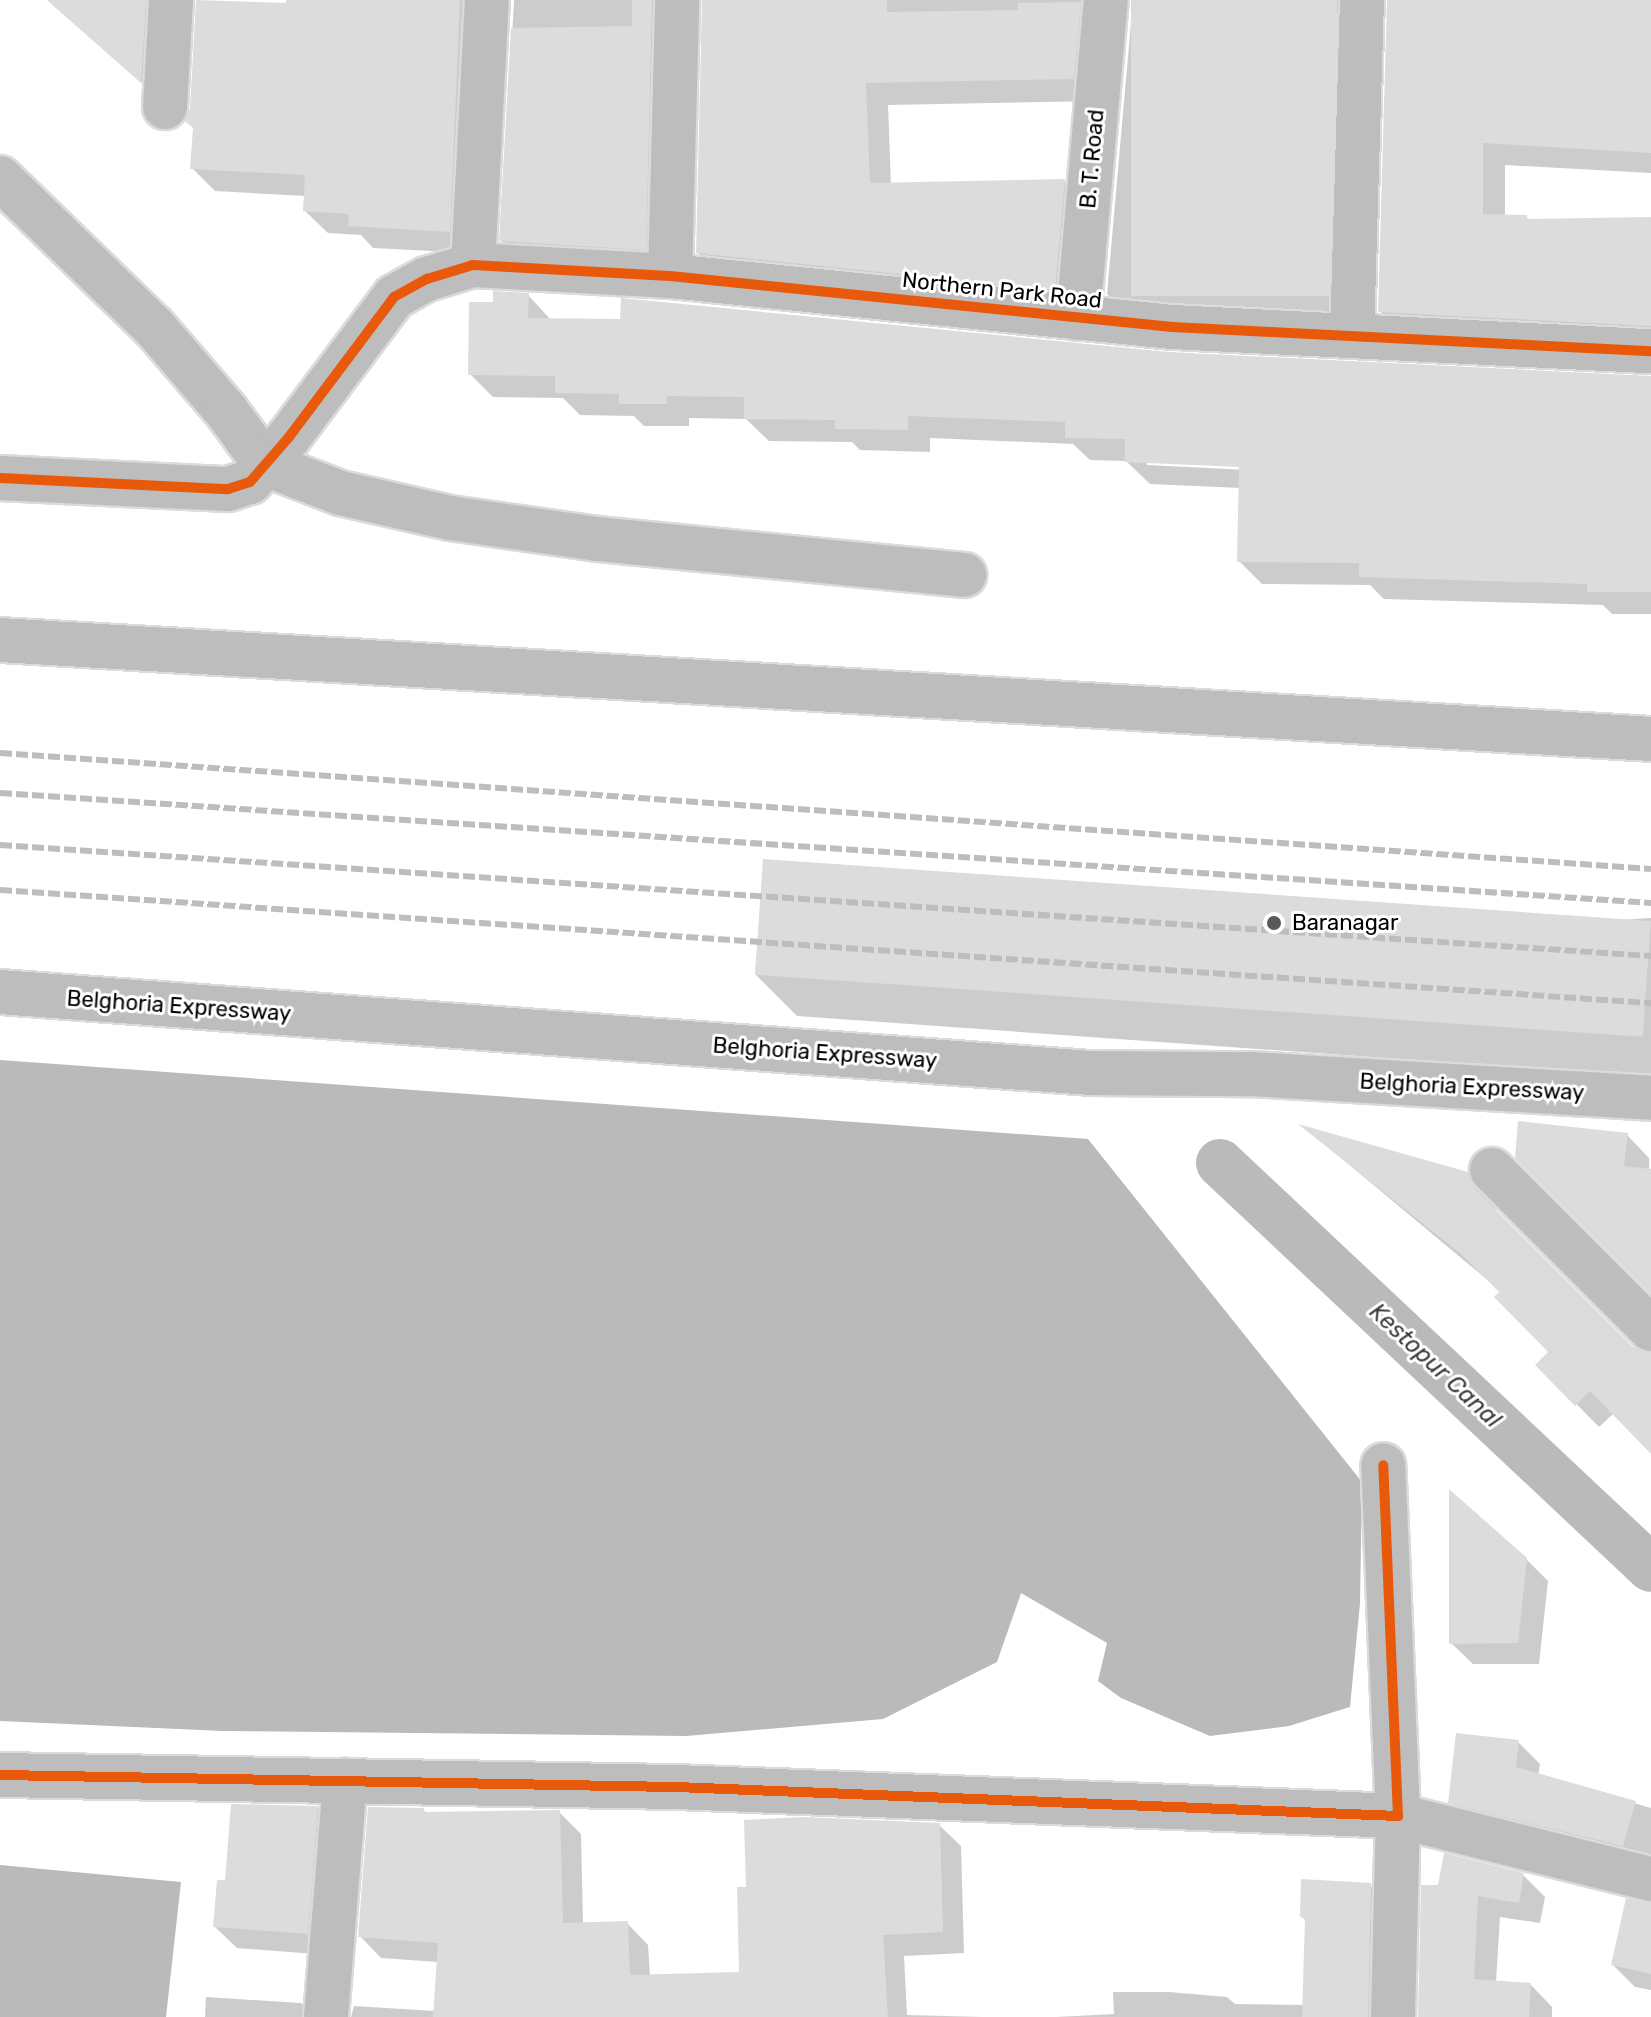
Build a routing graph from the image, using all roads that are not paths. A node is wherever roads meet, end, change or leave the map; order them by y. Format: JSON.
{"nodes":[{"id":1,"x":171,"y":0,"type":"edge"},
{"id":2,"x":487,"y":0,"type":"edge"},
{"id":3,"x":677,"y":0,"type":"edge"},
{"id":4,"x":1106,"y":0,"type":"edge"},
{"id":5,"x":1362,"y":0,"type":"edge"},
{"id":6,"x":165,"y":107,"type":"dead end"},
{"id":7,"x":0,"y":178,"type":"edge"},
{"id":8,"x":473,"y":265,"type":"junction"},
{"id":9,"x":670,"y":276,"type":"junction"},
{"id":10,"x":1078,"y":318,"type":"junction"},
{"id":11,"x":1352,"y":336,"type":"junction"},
{"id":12,"x":1651,"y":351,"type":"edge"},
{"id":13,"x":277,"y":451,"type":"junction"},
{"id":14,"x":0,"y":478,"type":"edge"},
{"id":15,"x":964,"y":575,"type":"dead end"},
{"id":16,"x":0,"y":640,"type":"edge"},
{"id":17,"x":1651,"y":739,"type":"edge"},
{"id":18,"x":0,"y":992,"type":"edge"},
{"id":19,"x":1651,"y":1098,"type":"edge"},
{"id":20,"x":1492,"y":1170,"type":"dead end"},
{"id":21,"x":1651,"y":1329,"type":"edge"},
{"id":22,"x":1383,"y":1465,"type":"dead end"},
{"id":23,"x":0,"y":1775,"type":"edge"},
{"id":24,"x":345,"y":1781,"type":"junction"},
{"id":25,"x":1398,"y":1816,"type":"junction"},
{"id":26,"x":1651,"y":1879,"type":"edge"},
{"id":27,"x":326,"y":2017,"type":"edge"},
{"id":28,"x":1393,"y":2017,"type":"edge"}],
"edges":[{"from":1,"to":6,"type":"main road"},
{"from":2,"to":8,"type":"main road"},
{"from":3,"to":9,"type":"main road"},
{"from":4,"to":10,"type":"main road","name":"B. T. Road"},
{"from":5,"to":11,"type":"main road"},
{"from":7,"to":13,"type":"main road"},
{"from":8,"to":9,"type":"main road","name":"Northern Park Road"},
{"from":8,"to":13,"type":"main road","name":"Northern Park Road"},
{"from":9,"to":10,"type":"main road","name":"Northern Park Road"},
{"from":10,"to":11,"type":"main road","name":"Northern Park Road"},
{"from":11,"to":12,"type":"main road","name":"Northern Park Road"},
{"from":13,"to":14,"type":"main road","name":"Northern Park Road"},
{"from":13,"to":15,"type":"main road"},
{"from":16,"to":17,"type":"main road"},
{"from":18,"to":19,"type":"main road","name":"Belghoria Expressway"},
{"from":20,"to":21,"type":"main road"},
{"from":22,"to":25,"type":"main road"},
{"from":23,"to":24,"type":"main road"},
{"from":24,"to":25,"type":"main road"},
{"from":24,"to":27,"type":"main road"},
{"from":25,"to":26,"type":"main road"},
{"from":25,"to":28,"type":"main road"}]}
